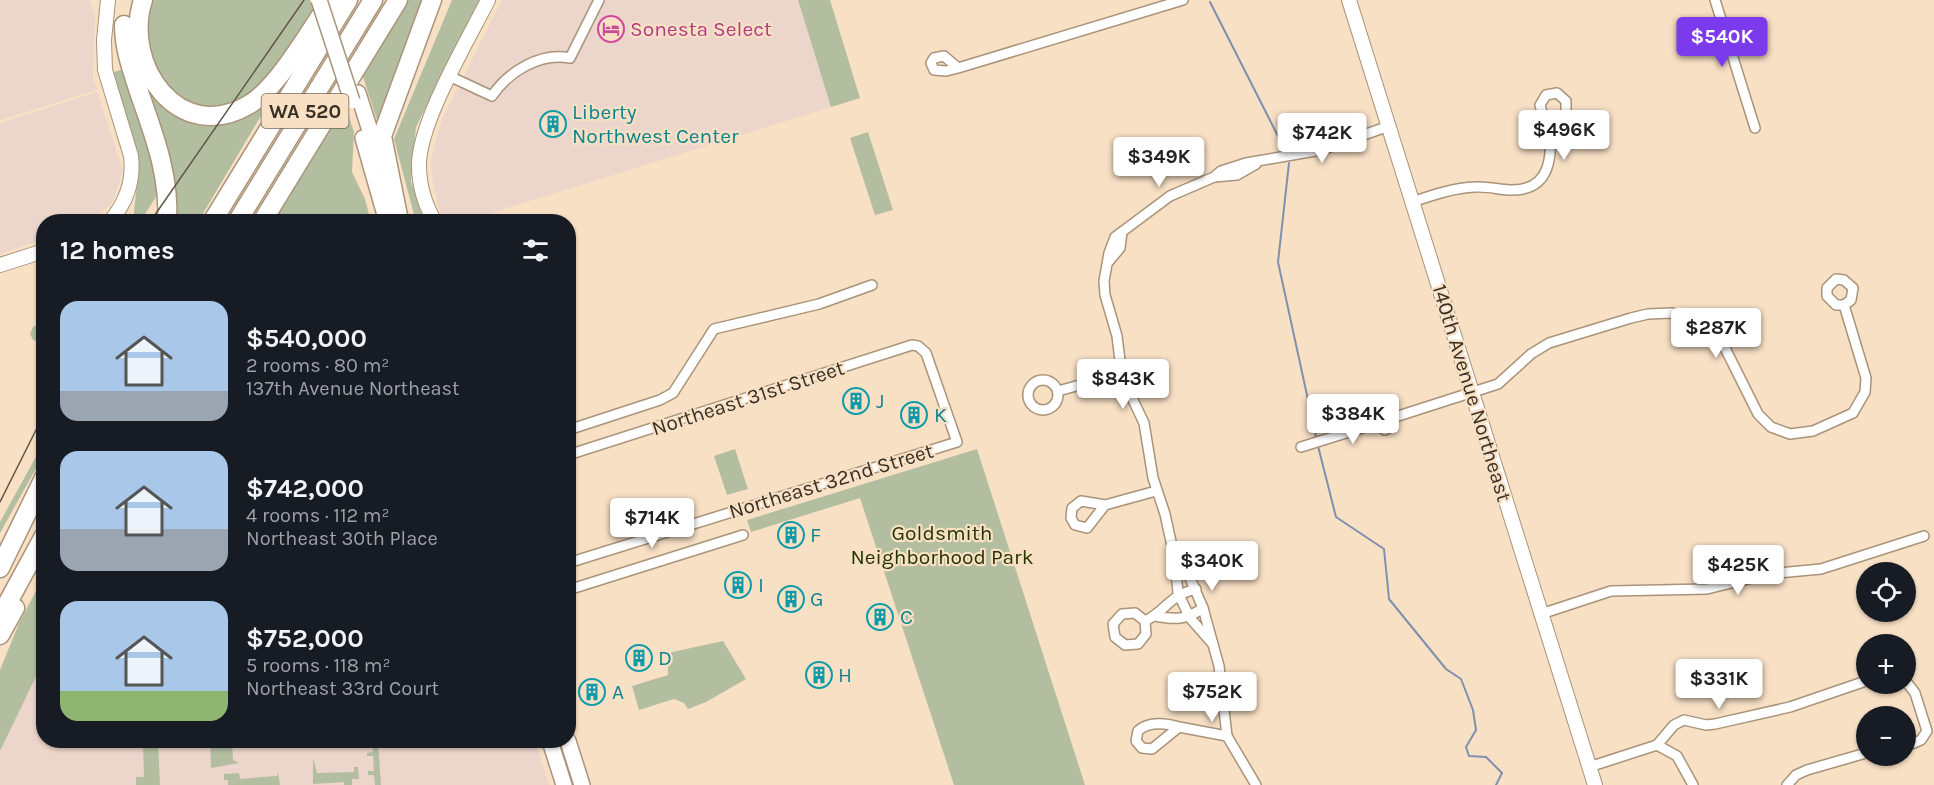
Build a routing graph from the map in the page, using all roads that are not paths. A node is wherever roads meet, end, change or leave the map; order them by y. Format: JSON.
{"nodes":[{"id":1,"x":130,"y":0,"type":"edge"},
{"id":2,"x":143,"y":0,"type":"edge"},
{"id":3,"x":319,"y":0,"type":"edge"},
{"id":4,"x":330,"y":0,"type":"edge"},
{"id":5,"x":348,"y":0,"type":"edge"},
{"id":6,"x":373,"y":0,"type":"edge"},
{"id":7,"x":398,"y":0,"type":"edge"},
{"id":8,"x":432,"y":0,"type":"edge"},
{"id":9,"x":488,"y":0,"type":"edge"},
{"id":10,"x":599,"y":0,"type":"edge"},
{"id":11,"x":1183,"y":0,"type":"edge"},
{"id":12,"x":1349,"y":0,"type":"edge"},
{"id":13,"x":1715,"y":0,"type":"edge"},
{"id":14,"x":106,"y":2,"type":"edge"},
{"id":15,"x":958,"y":68,"type":"dead end"},
{"id":16,"x":449,"y":76,"type":"junction"},
{"id":17,"x":355,"y":97,"type":"junction"},
{"id":18,"x":1550,"y":120,"type":"dead end"},
{"id":19,"x":1389,"y":126,"type":"junction"},
{"id":20,"x":1755,"y":128,"type":"dead end"},
{"id":21,"x":1412,"y":202,"type":"junction"},
{"id":22,"x":115,"y":214,"type":"edge"},
{"id":23,"x":167,"y":214,"type":"edge"},
{"id":24,"x":217,"y":214,"type":"edge"},
{"id":25,"x":242,"y":214,"type":"edge"},
{"id":26,"x":267,"y":214,"type":"edge"},
{"id":27,"x":385,"y":214,"type":"edge"},
{"id":28,"x":396,"y":214,"type":"edge"},
{"id":29,"x":397,"y":214,"type":"edge"},
{"id":30,"x":432,"y":214,"type":"edge"},
{"id":31,"x":36,"y":254,"type":"edge"},
{"id":32,"x":0,"y":265,"type":"edge"},
{"id":33,"x":872,"y":285,"type":"dead end"},
{"id":34,"x":1844,"y":305,"type":"dead end"},
{"id":35,"x":1122,"y":379,"type":"junction"},
{"id":36,"x":1058,"y":391,"type":"dead end"},
{"id":37,"x":1472,"y":393,"type":"junction"},
{"id":38,"x":576,"y":427,"type":"edge"},
{"id":39,"x":957,"y":442,"type":"joint"},
{"id":40,"x":1301,"y":447,"type":"dead end"},
{"id":41,"x":576,"y":452,"type":"edge"},
{"id":42,"x":1156,"y":490,"type":"junction"},
{"id":43,"x":36,"y":494,"type":"edge"},
{"id":44,"x":1105,"y":505,"type":"dead end"},
{"id":45,"x":36,"y":509,"type":"edge"},
{"id":46,"x":743,"y":535,"type":"dead end"},
{"id":47,"x":1924,"y":536,"type":"dead end"},
{"id":48,"x":36,"y":551,"type":"edge"},
{"id":49,"x":1175,"y":560,"type":"junction"},
{"id":50,"x":576,"y":561,"type":"edge"},
{"id":51,"x":1,"y":566,"type":"edge"},
{"id":52,"x":36,"y":573,"type":"edge"},
{"id":53,"x":576,"y":587,"type":"edge"},
{"id":54,"x":1196,"y":589,"type":"junction"},
{"id":55,"x":1178,"y":593,"type":"junction"},
{"id":56,"x":1203,"y":608,"type":"junction"},
{"id":57,"x":1541,"y":614,"type":"junction"},
{"id":58,"x":1155,"y":616,"type":"junction"},
{"id":59,"x":0,"y":617,"type":"edge"},
{"id":60,"x":1190,"y":618,"type":"junction"},
{"id":61,"x":1145,"y":621,"type":"dead end"},
{"id":62,"x":0,"y":635,"type":"edge"},
{"id":63,"x":1212,"y":643,"type":"junction"},
{"id":64,"x":1856,"y":684,"type":"edge"},
{"id":65,"x":1915,"y":694,"type":"edge"},
{"id":66,"x":1179,"y":727,"type":"dead end"},
{"id":67,"x":1929,"y":732,"type":"edge"},
{"id":68,"x":1227,"y":736,"type":"junction"},
{"id":69,"x":1916,"y":740,"type":"edge"},
{"id":70,"x":1657,"y":745,"type":"junction"},
{"id":71,"x":552,"y":748,"type":"edge"},
{"id":72,"x":570,"y":748,"type":"edge"},
{"id":73,"x":1856,"y":756,"type":"edge"},
{"id":74,"x":1589,"y":767,"type":"junction"},
{"id":75,"x":564,"y":785,"type":"edge"},
{"id":76,"x":582,"y":785,"type":"edge"},
{"id":77,"x":1256,"y":785,"type":"edge"},
{"id":78,"x":1595,"y":785,"type":"edge"},
{"id":79,"x":1693,"y":785,"type":"edge"},
{"id":80,"x":1787,"y":785,"type":"edge"}],
"edges":[{"from":1,"to":23,"type":"highway"},
{"from":2,"to":4,"type":"highway"},
{"from":3,"to":17,"type":"main road","bridge":true},
{"from":4,"to":17,"type":"main road"},
{"from":5,"to":24,"type":"highway","number":"WA 520"},
{"from":6,"to":25,"type":"highway","number":"WA 520"},
{"from":7,"to":26,"type":"highway"},
{"from":8,"to":29,"type":"highway"},
{"from":9,"to":16,"type":"street"},
{"from":10,"to":16,"type":"street"},
{"from":11,"to":15,"type":"street"},
{"from":12,"to":19,"type":"street","name":"140th Avenue Northeast"},
{"from":13,"to":20,"type":"street"},
{"from":14,"to":22,"type":"street"},
{"from":16,"to":30,"type":"street"},
{"from":17,"to":27,"type":"main road"},
{"from":17,"to":28,"type":"main road"},
{"from":18,"to":21,"type":"street"},
{"from":19,"to":21,"type":"street","name":"140th Avenue Northeast"},
{"from":19,"to":35,"type":"street"},
{"from":21,"to":37,"type":"street","name":"140th Avenue Northeast"},
{"from":31,"to":32,"type":"street"},
{"from":33,"to":38,"type":"street"},
{"from":34,"to":37,"type":"street"},
{"from":35,"to":36,"type":"street"},
{"from":35,"to":42,"type":"street"},
{"from":37,"to":40,"type":"street"},
{"from":37,"to":57,"type":"street","name":"140th Avenue Northeast"},
{"from":39,"to":41,"type":"street","name":"Northeast 31st Street"},
{"from":39,"to":50,"type":"street","name":"Northeast 32nd Street"},
{"from":42,"to":44,"type":"street"},
{"from":42,"to":49,"type":"street"},
{"from":43,"to":51,"type":"highway"},
{"from":45,"to":51,"type":"highway"},
{"from":46,"to":53,"type":"street","name":"Northeast 32nd Street"},
{"from":47,"to":57,"type":"street"},
{"from":48,"to":59,"type":"highway"},
{"from":49,"to":54,"type":"street"},
{"from":49,"to":55,"type":"street"},
{"from":52,"to":62,"type":"highway"},
{"from":54,"to":55,"type":"street"},
{"from":54,"to":56,"type":"street"},
{"from":55,"to":58,"type":"street"},
{"from":55,"to":60,"type":"street"},
{"from":56,"to":60,"type":"street"},
{"from":56,"to":63,"type":"street"},
{"from":57,"to":74,"type":"street","name":"140th Avenue Northeast"},
{"from":58,"to":60,"type":"street"},
{"from":58,"to":61,"type":"street"},
{"from":60,"to":63,"type":"street"},
{"from":63,"to":68,"type":"street"},
{"from":64,"to":70,"type":"street"},
{"from":65,"to":67,"type":"street"},
{"from":66,"to":68,"type":"street"},
{"from":67,"to":69,"type":"street"},
{"from":68,"to":77,"type":"street"},
{"from":70,"to":74,"type":"street"},
{"from":70,"to":79,"type":"street"},
{"from":71,"to":75,"type":"main road"},
{"from":72,"to":76,"type":"main road"},
{"from":73,"to":80,"type":"street"},
{"from":74,"to":78,"type":"street","name":"140th Avenue Northeast"}]}
